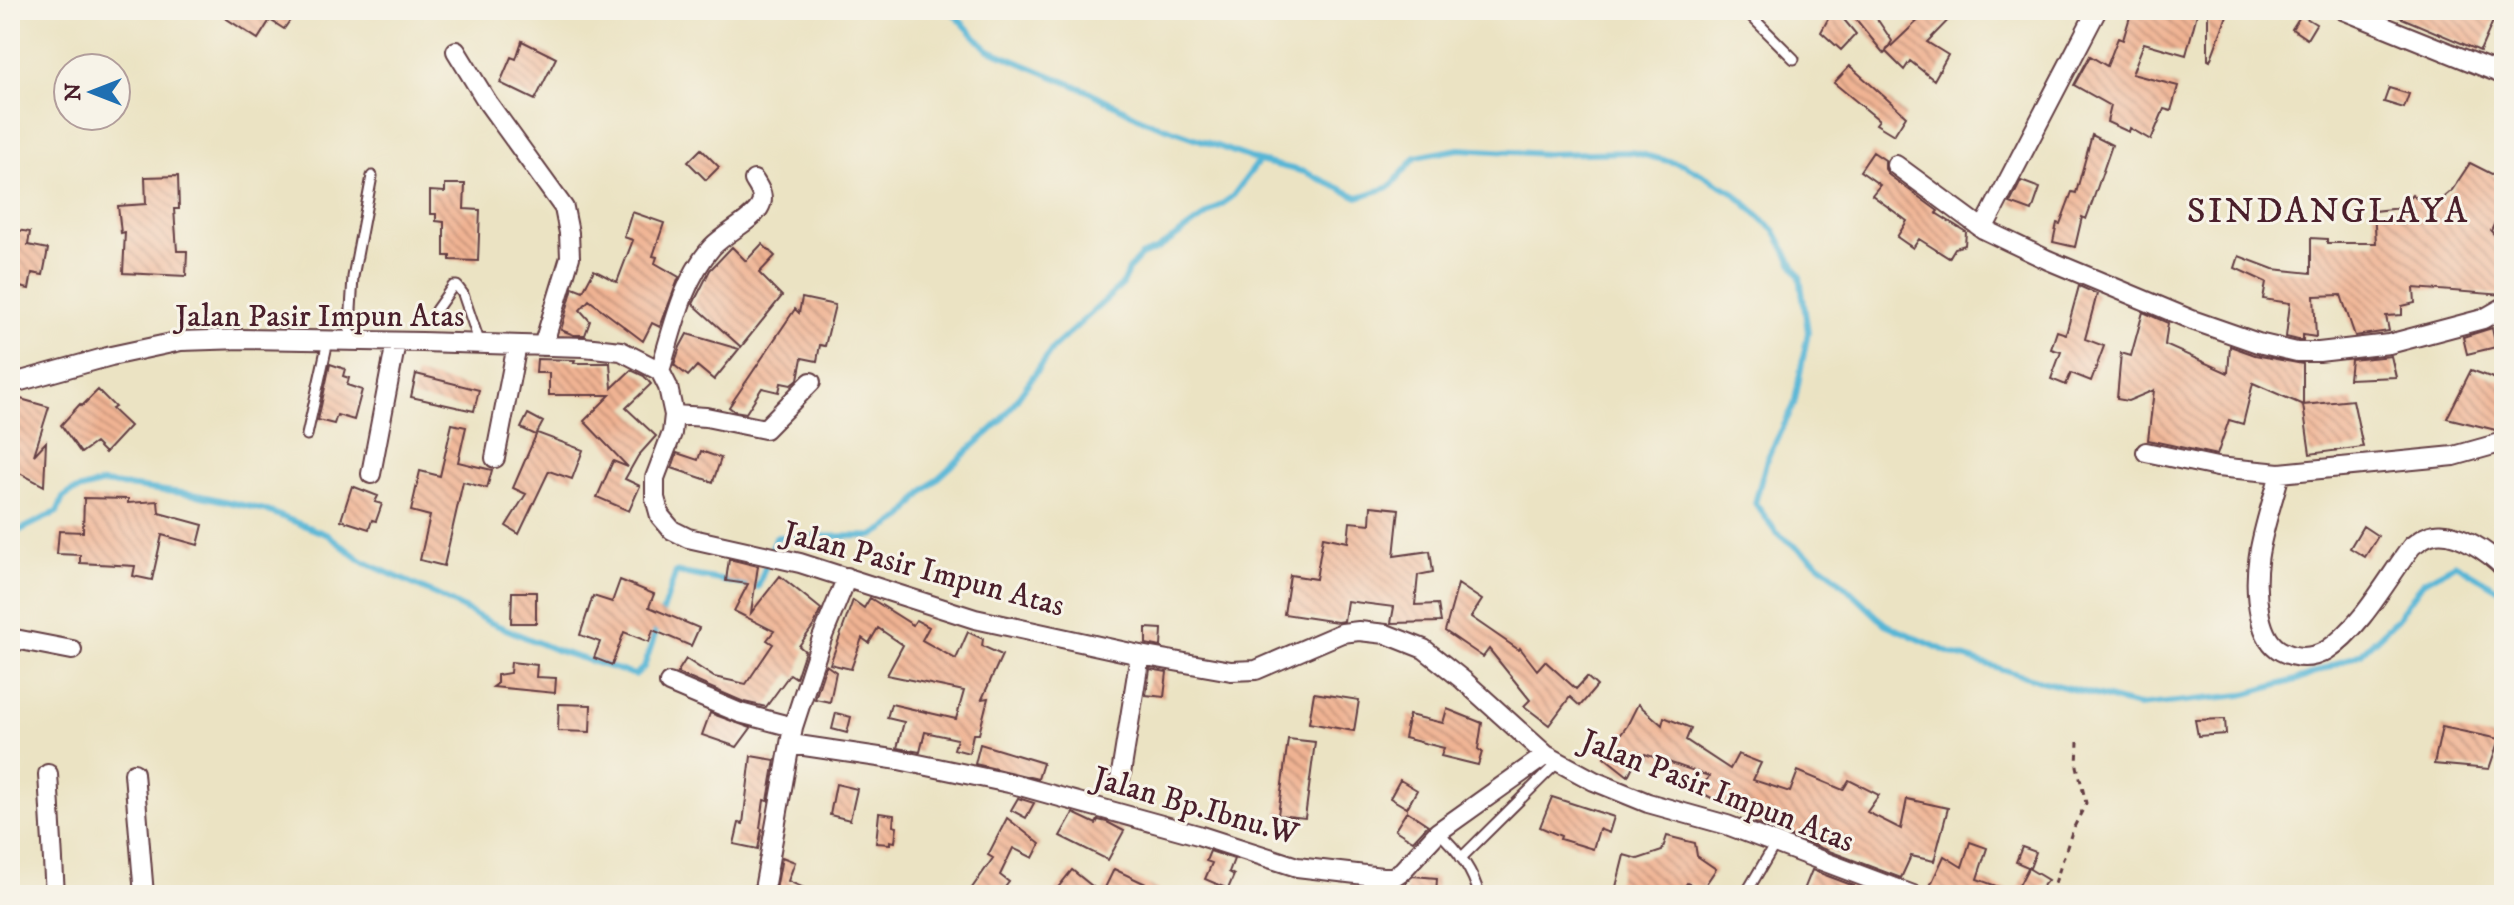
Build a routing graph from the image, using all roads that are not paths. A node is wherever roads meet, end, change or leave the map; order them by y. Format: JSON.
{"nodes":[{"id":1,"x":1745,"y":10,"type":"edge"},
{"id":2,"x":2097,"y":10,"type":"edge"},
{"id":3,"x":2343,"y":10,"type":"edge"},
{"id":4,"x":2381,"y":18,"type":"edge"},
{"id":5,"x":456,"y":51,"type":"dead end"},
{"id":6,"x":1794,"y":59,"type":"dead end"},
{"id":7,"x":2504,"y":75,"type":"edge"},
{"id":8,"x":1896,"y":165,"type":"dead end"},
{"id":9,"x":372,"y":176,"type":"dead end"},
{"id":10,"x":754,"y":180,"type":"dead end"},
{"id":11,"x":1983,"y":229,"type":"junction"},
{"id":12,"x":2504,"y":307,"type":"edge"},
{"id":13,"x":436,"y":310,"type":"dead end"},
{"id":14,"x":328,"y":341,"type":"junction"},
{"id":15,"x":349,"y":342,"type":"junction"},
{"id":16,"x":396,"y":342,"type":"junction"},
{"id":17,"x":480,"y":344,"type":"junction"},
{"id":18,"x":517,"y":345,"type":"junction"},
{"id":19,"x":543,"y":346,"type":"junction"},
{"id":20,"x":660,"y":371,"type":"junction"},
{"id":21,"x":811,"y":382,"type":"dead end"},
{"id":22,"x":10,"y":384,"type":"edge"},
{"id":23,"x":674,"y":415,"type":"junction"},
{"id":24,"x":307,"y":435,"type":"dead end"},
{"id":25,"x":2504,"y":442,"type":"edge"},
{"id":26,"x":2146,"y":452,"type":"dead end"},
{"id":27,"x":495,"y":458,"type":"dead end"},
{"id":28,"x":2280,"y":473,"type":"junction"},
{"id":29,"x":371,"y":474,"type":"dead end"},
{"id":30,"x":2504,"y":568,"type":"edge"},
{"id":31,"x":847,"y":577,"type":"junction"},
{"id":32,"x":10,"y":638,"type":"edge"},
{"id":33,"x":72,"y":650,"type":"dead end"},
{"id":34,"x":1140,"y":655,"type":"junction"},
{"id":35,"x":669,"y":683,"type":"dead end"},
{"id":36,"x":792,"y":736,"type":"junction"},
{"id":37,"x":1552,"y":758,"type":"junction"},
{"id":38,"x":134,"y":773,"type":"dead end"},
{"id":39,"x":48,"y":774,"type":"dead end"},
{"id":40,"x":1120,"y":780,"type":"dead end"},
{"id":41,"x":1438,"y":832,"type":"junction"},
{"id":42,"x":1775,"y":844,"type":"junction"},
{"id":43,"x":1461,"y":858,"type":"junction"},
{"id":44,"x":55,"y":895,"type":"edge"},
{"id":45,"x":144,"y":895,"type":"edge"},
{"id":46,"x":763,"y":895,"type":"edge"},
{"id":47,"x":1479,"y":895,"type":"edge"},
{"id":48,"x":1745,"y":895,"type":"edge"},
{"id":49,"x":1913,"y":895,"type":"edge"}],
"edges":[{"from":1,"to":6,"type":"lane"},
{"from":2,"to":11,"type":"street"},
{"from":3,"to":4,"type":"street"},
{"from":4,"to":7,"type":"street"},
{"from":5,"to":19,"type":"street"},
{"from":8,"to":11,"type":"street"},
{"from":9,"to":15,"type":"lane"},
{"from":10,"to":20,"type":"street"},
{"from":11,"to":12,"type":"street"},
{"from":13,"to":17,"type":"lane"},
{"from":14,"to":15,"type":"street","name":"Jalan Pasir Impun Atas"},
{"from":14,"to":22,"type":"street","name":"Jalan Pasir Impun Atas"},
{"from":14,"to":24,"type":"lane"},
{"from":15,"to":16,"type":"street","name":"Jalan Pasir Impun Atas"},
{"from":16,"to":17,"type":"street","name":"Jalan Pasir Impun Atas"},
{"from":16,"to":29,"type":"street"},
{"from":17,"to":18,"type":"street","name":"Jalan Pasir Impun Atas"},
{"from":18,"to":19,"type":"street","name":"Jalan Pasir Impun Atas"},
{"from":18,"to":27,"type":"street"},
{"from":19,"to":20,"type":"street","name":"Jalan Pasir Impun Atas"},
{"from":20,"to":23,"type":"street"},
{"from":21,"to":23,"type":"street"},
{"from":23,"to":31,"type":"street","name":"Jalan Pasir Impun Atas"},
{"from":25,"to":28,"type":"street"},
{"from":26,"to":28,"type":"street"},
{"from":28,"to":30,"type":"street"},
{"from":31,"to":34,"type":"street","name":"Jalan Pasir Impun Atas"},
{"from":31,"to":36,"type":"street"},
{"from":32,"to":33,"type":"street"},
{"from":34,"to":37,"type":"street","name":"Jalan Pasir Impun Atas"},
{"from":34,"to":40,"type":"street"},
{"from":35,"to":36,"type":"street","name":"Jalan Bp.Ibnu.W"},
{"from":36,"to":41,"type":"street","name":"Jalan Bp.Ibnu.W"},
{"from":36,"to":46,"type":"street"},
{"from":37,"to":41,"type":"street","name":"Jalan Bp.Ibnu.W"},
{"from":37,"to":42,"type":"street","name":"Jalan Pasir Impun Atas"},
{"from":37,"to":43,"type":"lane"},
{"from":38,"to":45,"type":"street"},
{"from":39,"to":44,"type":"street"},
{"from":41,"to":43,"type":"lane"},
{"from":42,"to":48,"type":"lane"},
{"from":42,"to":49,"type":"street","name":"Jalan Pasir Impun Atas"},
{"from":43,"to":47,"type":"lane"}]}
